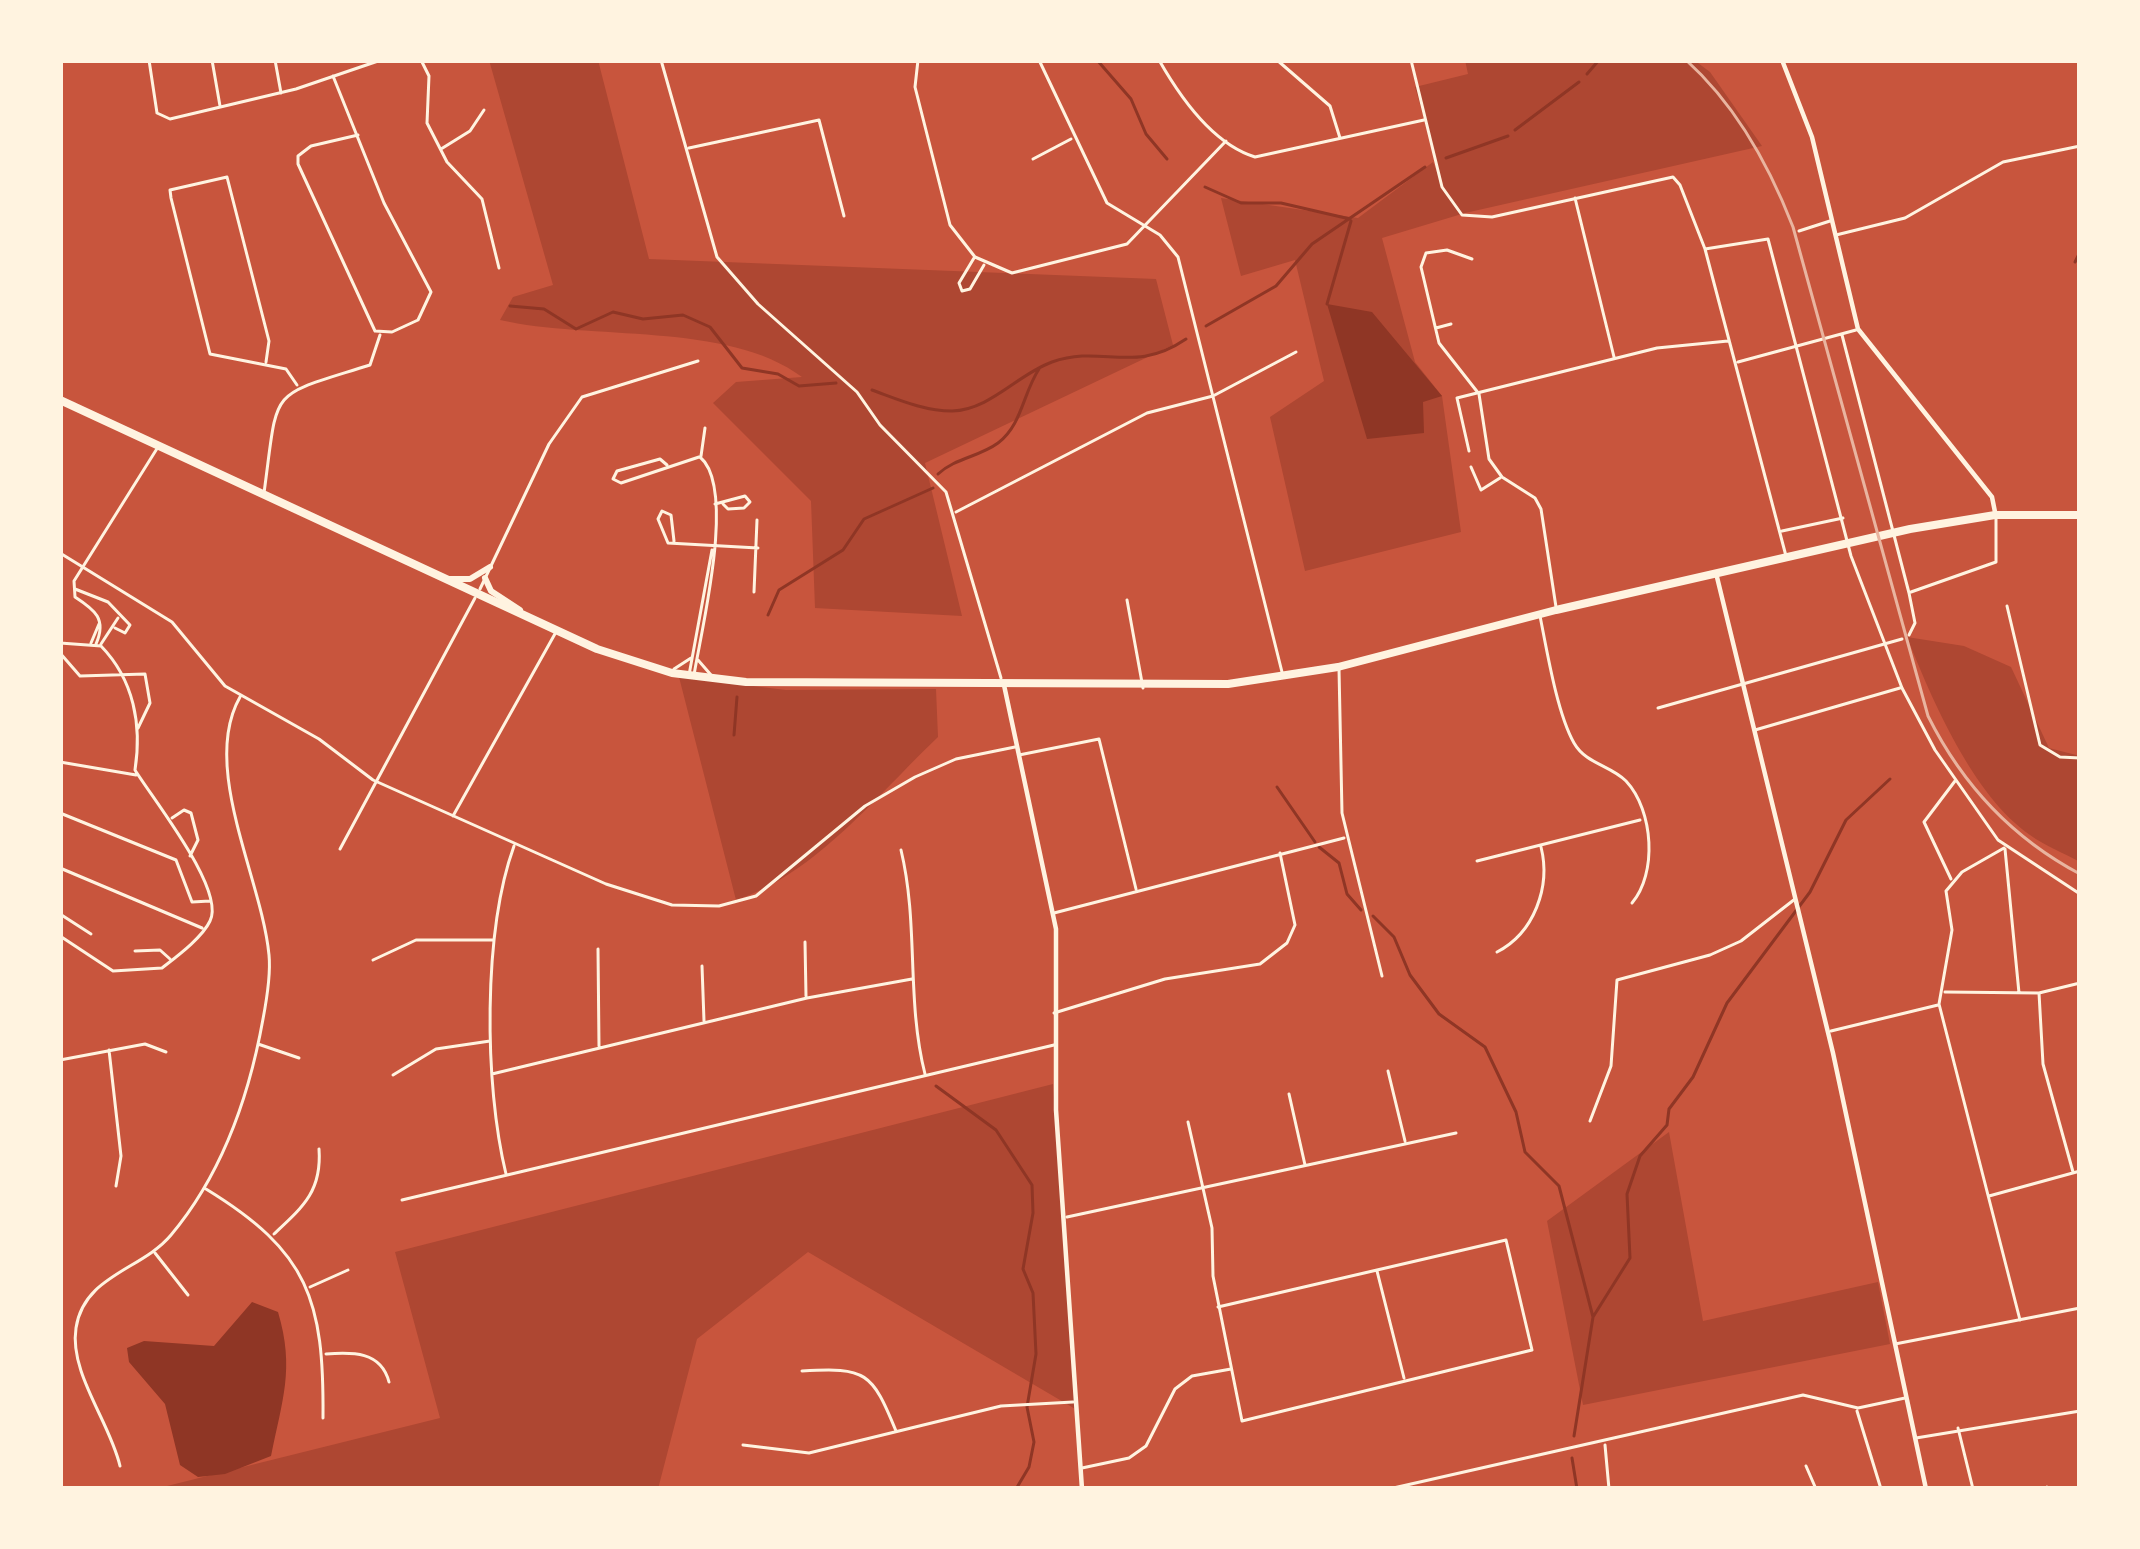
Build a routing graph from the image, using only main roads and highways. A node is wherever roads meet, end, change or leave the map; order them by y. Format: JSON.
{"nodes":[{"id":1,"x":60,"y":400,"type":"edge"},
{"id":2,"x":2080,"y":515,"type":"edge"},
{"id":3,"x":490,"y":567,"type":"road end"},
{"id":4,"x":485,"y":578,"type":"road end"},
{"id":5,"x":444,"y":579,"type":"junction"},
{"id":6,"x":538,"y":621,"type":"junction"}],
"edges":[{"from":1,"to":5,"type":"highway"},
{"from":2,"to":6,"type":"highway"},
{"from":3,"to":5,"type":"main road"},
{"from":4,"to":6,"type":"main road"},
{"from":5,"to":6,"type":"highway"}]}
